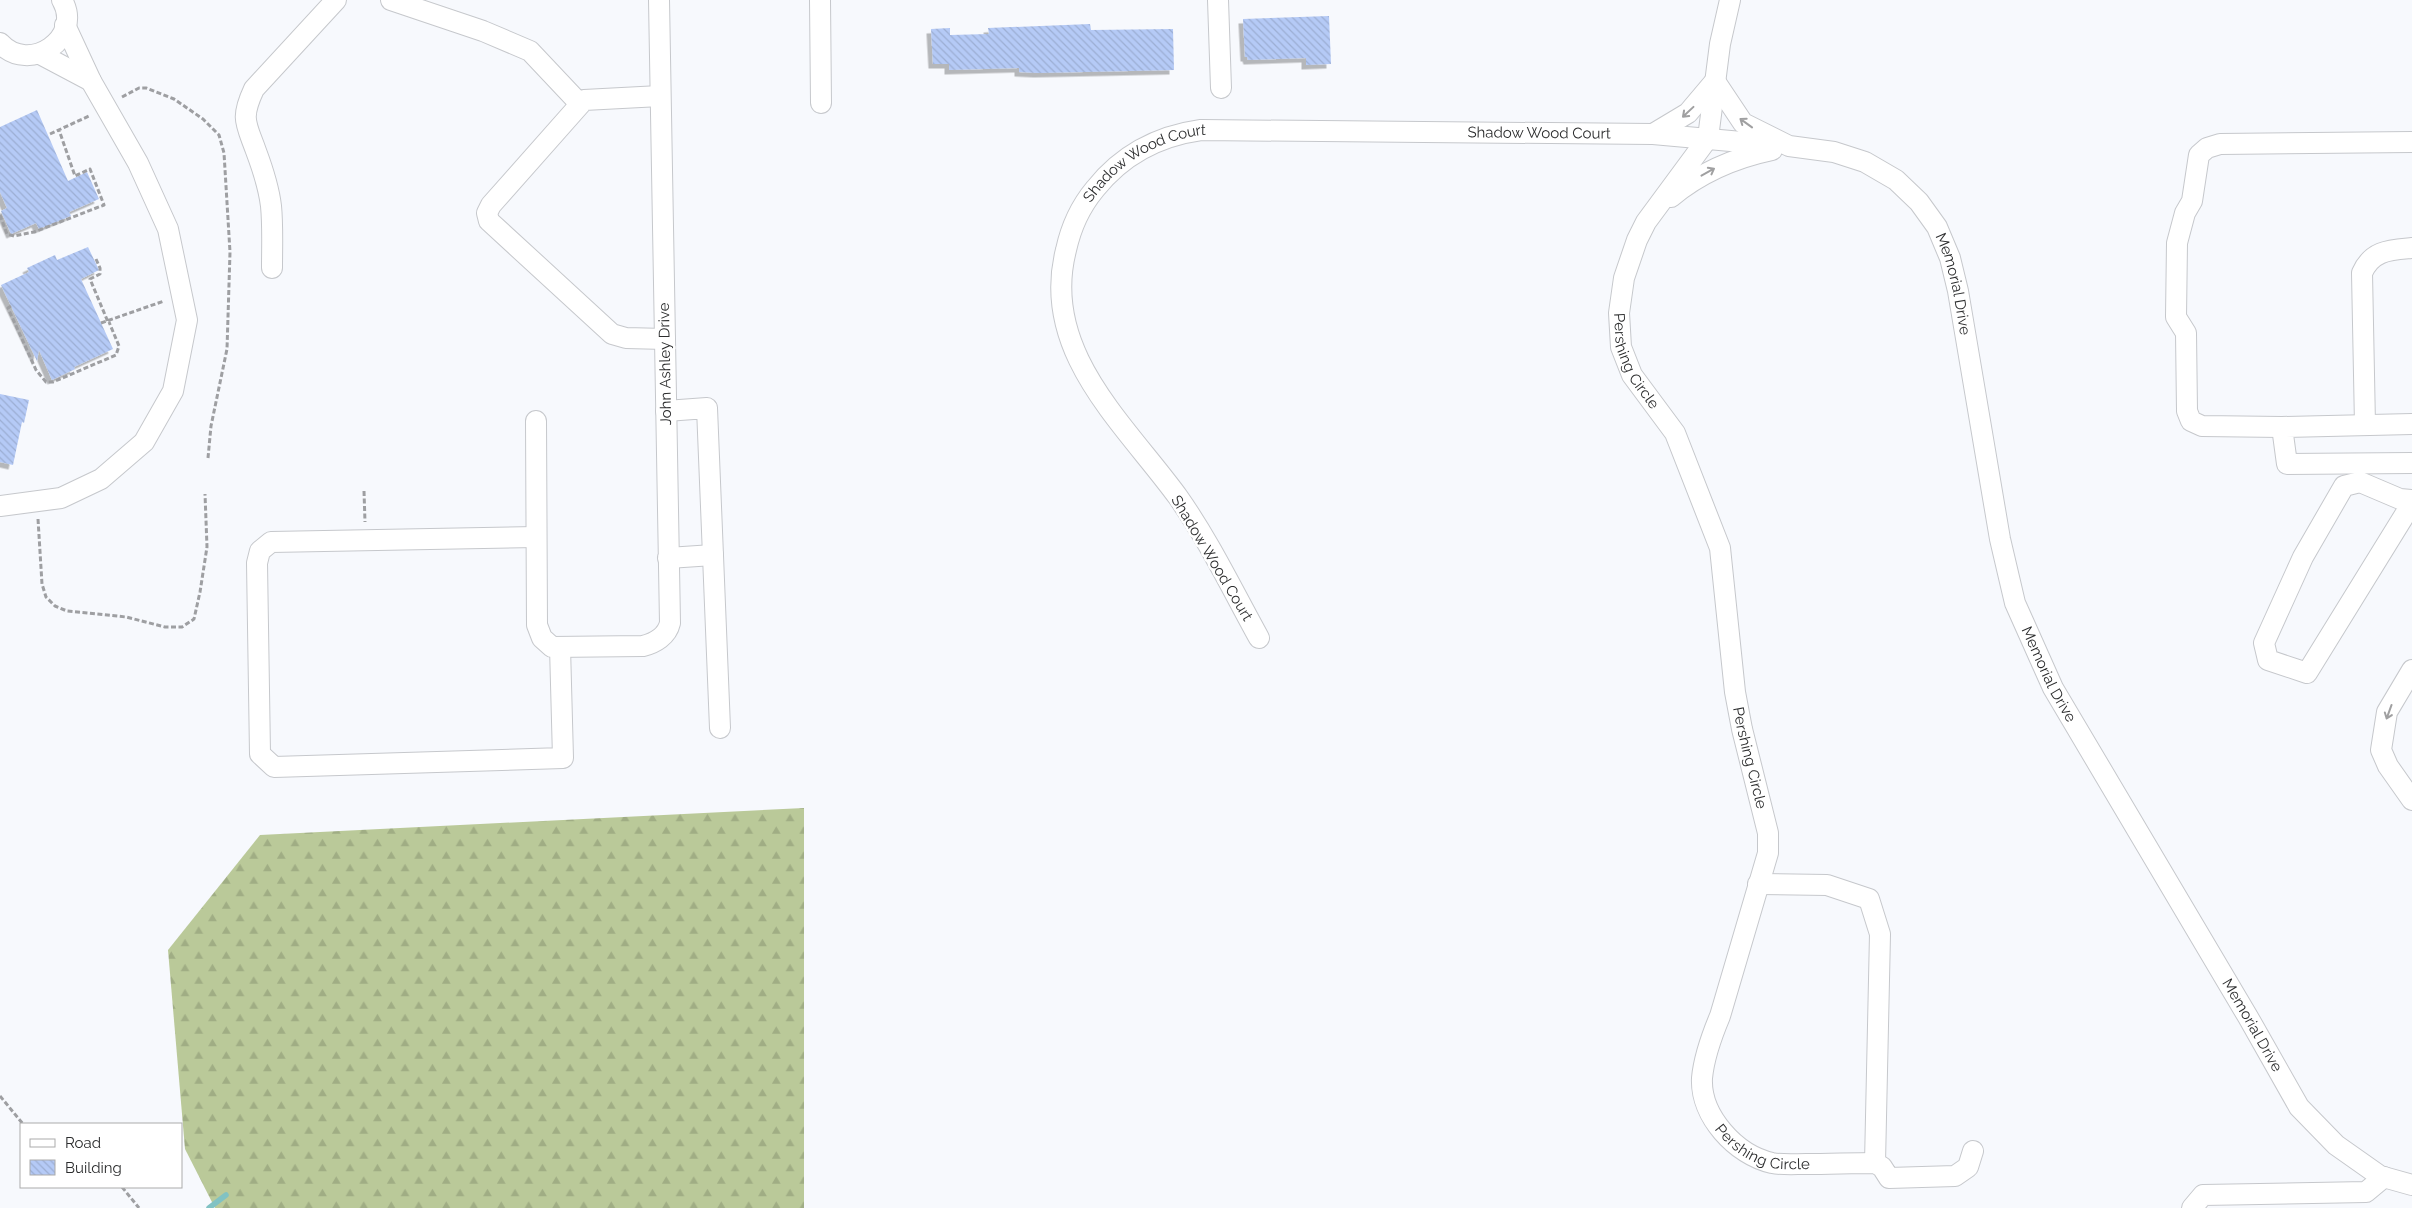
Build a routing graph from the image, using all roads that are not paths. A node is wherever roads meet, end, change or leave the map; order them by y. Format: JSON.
{"nodes":[{"id":1,"x":336,"y":0,"type":"edge"},
{"id":2,"x":391,"y":0,"type":"edge"},
{"id":3,"x":659,"y":0,"type":"edge"},
{"id":4,"x":820,"y":0,"type":"edge"},
{"id":5,"x":1218,"y":0,"type":"edge"},
{"id":6,"x":1730,"y":0,"type":"edge"},
{"id":7,"x":63,"y":1,"type":"edge"},
{"id":8,"x":65,"y":25,"type":"junction"},
{"id":9,"x":5,"y":52,"type":"edge"},
{"id":10,"x":40,"y":54,"type":"junction"},
{"id":11,"x":91,"y":81,"type":"junction"},
{"id":12,"x":1715,"y":81,"type":"junction"},
{"id":13,"x":1221,"y":88,"type":"dead end"},
{"id":14,"x":660,"y":96,"type":"junction"},
{"id":15,"x":821,"y":103,"type":"dead end"},
{"id":16,"x":580,"y":104,"type":"junction"},
{"id":17,"x":1653,"y":134,"type":"junction"},
{"id":18,"x":1708,"y":138,"type":"junction"},
{"id":19,"x":2412,"y":142,"type":"edge"},
{"id":20,"x":1789,"y":146,"type":"junction"},
{"id":21,"x":1654,"y":210,"type":"junction"},
{"id":22,"x":2412,"y":248,"type":"edge"},
{"id":23,"x":272,"y":268,"type":"dead end"},
{"id":24,"x":664,"y":339,"type":"junction"},
{"id":25,"x":666,"y":410,"type":"junction"},
{"id":26,"x":536,"y":421,"type":"dead end"},
{"id":27,"x":2412,"y":424,"type":"edge"},
{"id":28,"x":2365,"y":425,"type":"junction"},
{"id":29,"x":2282,"y":426,"type":"junction"},
{"id":30,"x":2412,"y":462,"type":"edge"},
{"id":31,"x":2412,"y":502,"type":"edge"},
{"id":32,"x":0,"y":506,"type":"edge"},
{"id":33,"x":536,"y":537,"type":"junction"},
{"id":34,"x":713,"y":555,"type":"junction"},
{"id":35,"x":668,"y":558,"type":"junction"},
{"id":36,"x":1259,"y":638,"type":"dead end"},
{"id":37,"x":567,"y":648,"type":"junction"},
{"id":38,"x":2412,"y":670,"type":"edge"},
{"id":39,"x":720,"y":728,"type":"dead end"},
{"id":40,"x":2412,"y":800,"type":"edge"},
{"id":41,"x":1758,"y":884,"type":"junction"},
{"id":42,"x":1973,"y":1151,"type":"dead end"},
{"id":43,"x":1875,"y":1163,"type":"junction"},
{"id":44,"x":2384,"y":1177,"type":"junction"},
{"id":45,"x":2412,"y":1185,"type":"edge"},
{"id":46,"x":2198,"y":1202,"type":"edge"}],
"edges":[{"from":1,"to":23,"type":"street"},
{"from":2,"to":16,"type":"street"},
{"from":3,"to":14,"type":"street","name":"John Ashley Drive"},
{"from":4,"to":15,"type":"street"},
{"from":5,"to":13,"type":"street"},
{"from":6,"to":12,"type":"street"},
{"from":7,"to":8,"type":"street"},
{"from":8,"to":10,"type":"street"},
{"from":8,"to":11,"type":"street"},
{"from":9,"to":10,"type":"street"},
{"from":10,"to":11,"type":"street"},
{"from":11,"to":32,"type":"street"},
{"from":12,"to":17,"type":"street","one_way":true},
{"from":12,"to":18,"type":"street","name":"Pershing Circle"},
{"from":20,"to":12,"type":"street","name":"Memorial Drive","one_way":true},
{"from":14,"to":16,"type":"street"},
{"from":14,"to":24,"type":"street","name":"John Ashley Drive"},
{"from":16,"to":24,"type":"street"},
{"from":17,"to":18,"type":"street","name":"Shadow Wood Court"},
{"from":17,"to":36,"type":"street","name":"Shadow Wood Court"},
{"from":18,"to":20,"type":"street"},
{"from":18,"to":21,"type":"street","name":"Pershing Circle"},
{"from":19,"to":29,"type":"street"},
{"from":21,"to":20,"type":"street","name":"Memorial Drive","one_way":true},
{"from":20,"to":44,"type":"street","name":"Memorial Drive"},
{"from":21,"to":41,"type":"street","name":"Pershing Circle"},
{"from":22,"to":28,"type":"street"},
{"from":24,"to":25,"type":"street","name":"John Ashley Drive"},
{"from":25,"to":34,"type":"street"},
{"from":25,"to":35,"type":"street","name":"John Ashley Drive"},
{"from":26,"to":33,"type":"street"},
{"from":27,"to":28,"type":"street"},
{"from":28,"to":29,"type":"street"},
{"from":29,"to":30,"type":"street"},
{"from":31,"to":31,"type":"street"},
{"from":33,"to":37,"type":"street"},
{"from":33,"to":37,"type":"street"},
{"from":34,"to":35,"type":"street"},
{"from":34,"to":39,"type":"street"},
{"from":35,"to":37,"type":"street","name":"John Ashley Drive"},
{"from":38,"to":40,"type":"street","one_way":true},
{"from":41,"to":43,"type":"street"},
{"from":41,"to":43,"type":"street","name":"Pershing Circle"},
{"from":42,"to":43,"type":"street"},
{"from":44,"to":45,"type":"street","name":"Memorial Drive"},
{"from":44,"to":46,"type":"street"}]}
